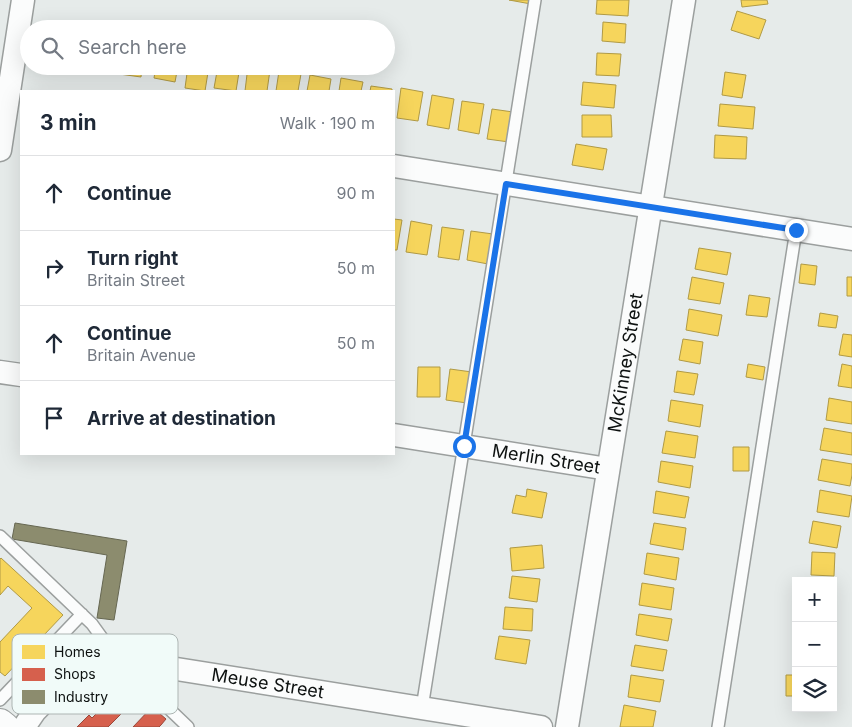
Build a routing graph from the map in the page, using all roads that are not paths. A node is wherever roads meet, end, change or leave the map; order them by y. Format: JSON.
{"nodes":[{"id":1,"x":23,"y":0,"type":"edge"},
{"id":2,"x":535,"y":0,"type":"edge"},
{"id":3,"x":684,"y":0,"type":"edge"},
{"id":4,"x":20,"y":20,"type":"edge"},
{"id":5,"x":20,"y":22,"type":"edge"},
{"id":6,"x":9,"y":105,"type":"edge"},
{"id":7,"x":0,"y":150,"type":"edge"},
{"id":8,"x":395,"y":166,"type":"edge"},
{"id":9,"x":506,"y":184,"type":"junction"},
{"id":10,"x":650,"y":207,"type":"junction"},
{"id":11,"x":796,"y":230,"type":"junction"},
{"id":12,"x":852,"y":239,"type":"edge"},
{"id":13,"x":0,"y":372,"type":"edge"},
{"id":14,"x":20,"y":376,"type":"edge"},
{"id":15,"x":395,"y":435,"type":"edge"},
{"id":16,"x":464,"y":446,"type":"junction"},
{"id":17,"x":608,"y":469,"type":"junction"},
{"id":18,"x":1,"y":540,"type":"edge"},
{"id":19,"x":82,"y":614,"type":"junction"},
{"id":20,"x":63,"y":634,"type":"edge"},
{"id":21,"x":99,"y":634,"type":"edge"},
{"id":22,"x":178,"y":669,"type":"edge"},
{"id":23,"x":12,"y":687,"type":"edge"},
{"id":24,"x":0,"y":700,"type":"edge"},
{"id":25,"x":422,"y":708,"type":"junction"},
{"id":26,"x":33,"y":714,"type":"edge"},
{"id":27,"x":174,"y":714,"type":"edge"},
{"id":28,"x":0,"y":723,"type":"edge"},
{"id":29,"x":4,"y":727,"type":"edge"},
{"id":30,"x":24,"y":727,"type":"edge"},
{"id":31,"x":188,"y":727,"type":"edge"},
{"id":32,"x":541,"y":727,"type":"edge"},
{"id":33,"x":567,"y":727,"type":"edge"},
{"id":34,"x":718,"y":727,"type":"edge"}],
"edges":[{"from":1,"to":4,"type":"street"},
{"from":2,"to":9,"type":"lane"},
{"from":3,"to":10,"type":"street","name":"McKinney Street"},
{"from":5,"to":6,"type":"street"},
{"from":6,"to":7,"type":"street"},
{"from":8,"to":9,"type":"street"},
{"from":9,"to":10,"type":"street"},
{"from":9,"to":16,"type":"lane"},
{"from":10,"to":11,"type":"street"},
{"from":10,"to":17,"type":"street","name":"McKinney Street"},
{"from":11,"to":12,"type":"street"},
{"from":11,"to":34,"type":"lane"},
{"from":13,"to":14,"type":"street"},
{"from":15,"to":16,"type":"street","name":"Merlin Street"},
{"from":16,"to":17,"type":"street","name":"Merlin Street"},
{"from":16,"to":25,"type":"lane"},
{"from":17,"to":33,"type":"street","name":"McKinney Street"},
{"from":18,"to":19,"type":"lane"},
{"from":19,"to":20,"type":"lane"},
{"from":19,"to":21,"type":"lane"},
{"from":22,"to":25,"type":"street","name":"Meuse Street"},
{"from":23,"to":24,"type":"lane"},
{"from":25,"to":32,"type":"street","name":"Meuse Street"},
{"from":26,"to":30,"type":"street","name":"Meuse Street"},
{"from":27,"to":31,"type":"lane"},
{"from":28,"to":29,"type":"street"}]}
